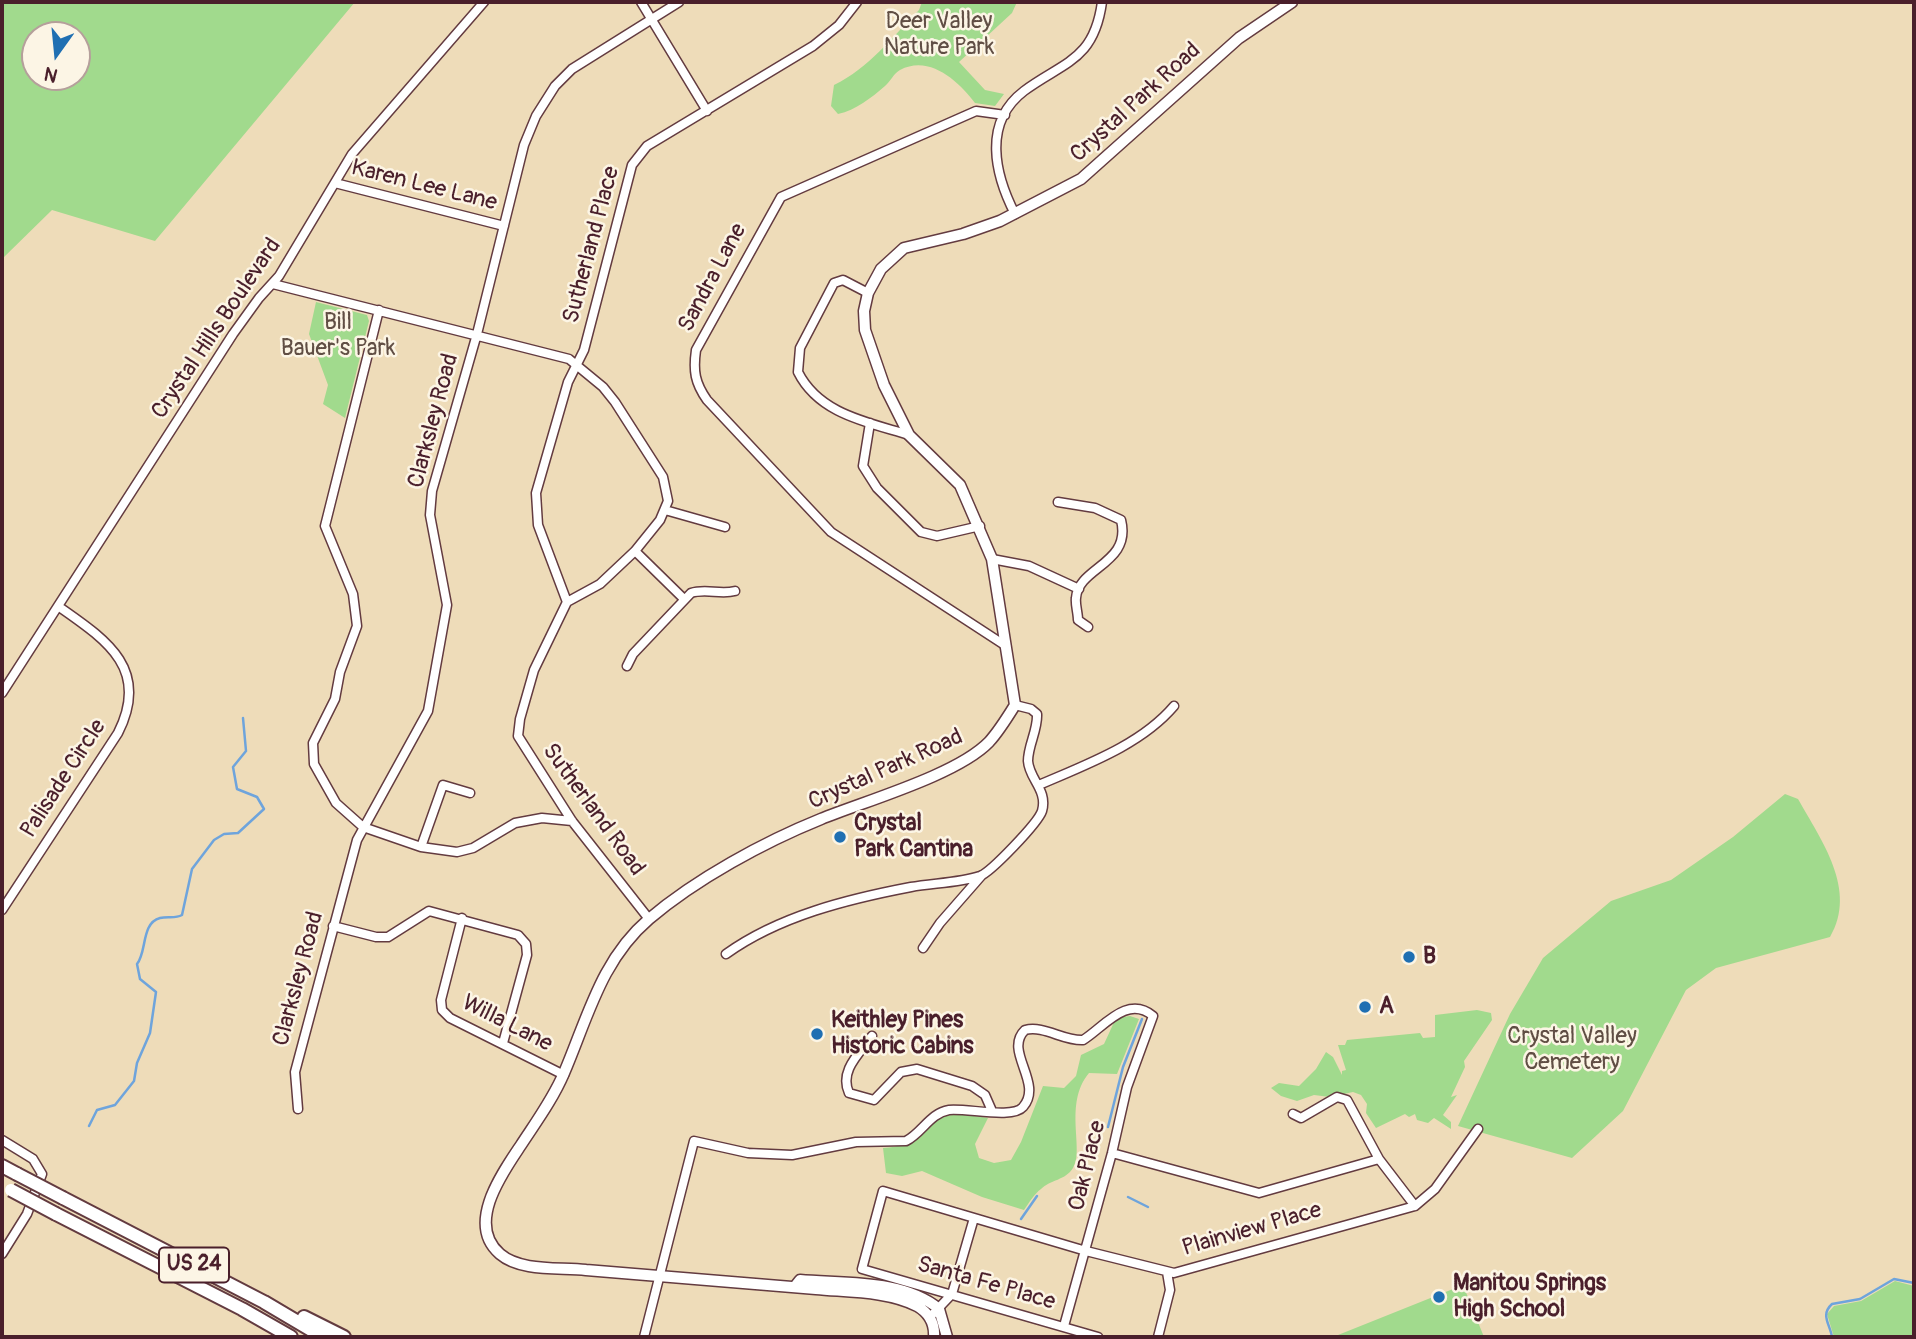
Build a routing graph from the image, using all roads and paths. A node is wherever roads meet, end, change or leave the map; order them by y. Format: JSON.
{"nodes":[{"id":1,"x":484,"y":2,"type":"edge"},
{"id":2,"x":641,"y":2,"type":"edge"},
{"id":3,"x":679,"y":2,"type":"edge"},
{"id":4,"x":856,"y":2,"type":"edge"},
{"id":5,"x":1102,"y":2,"type":"edge"},
{"id":6,"x":1292,"y":2,"type":"edge"},
{"id":7,"x":651,"y":19,"type":"junction"},
{"id":8,"x":707,"y":111,"type":"junction"},
{"id":9,"x":1005,"y":115,"type":"junction"},
{"id":10,"x":335,"y":183,"type":"junction"},
{"id":11,"x":1015,"y":214,"type":"junction"},
{"id":12,"x":504,"y":226,"type":"junction"},
{"id":13,"x":273,"y":284,"type":"junction"},
{"id":14,"x":868,"y":293,"type":"junction"},
{"id":15,"x":379,"y":310,"type":"junction"},
{"id":16,"x":477,"y":334,"type":"junction"},
{"id":17,"x":577,"y":367,"type":"junction"},
{"id":18,"x":870,"y":423,"type":"junction"},
{"id":19,"x":909,"y":435,"type":"junction"},
{"id":20,"x":1058,"y":502,"type":"dead end"},
{"id":21,"x":665,"y":510,"type":"junction"},
{"id":22,"x":980,"y":526,"type":"junction"},
{"id":23,"x":725,"y":527,"type":"dead end"},
{"id":24,"x":635,"y":551,"type":"junction"},
{"id":25,"x":992,"y":559,"type":"junction"},
{"id":26,"x":1079,"y":589,"type":"junction"},
{"id":27,"x":736,"y":591,"type":"dead end"},
{"id":28,"x":684,"y":598,"type":"junction"},
{"id":29,"x":567,"y":602,"type":"junction"},
{"id":30,"x":58,"y":606,"type":"junction"},
{"id":31,"x":1088,"y":626,"type":"dead end"},
{"id":32,"x":1006,"y":646,"type":"junction"},
{"id":33,"x":627,"y":666,"type":"dead end"},
{"id":34,"x":2,"y":693,"type":"edge"},
{"id":35,"x":1015,"y":705,"type":"junction"},
{"id":36,"x":1174,"y":706,"type":"dead end"},
{"id":37,"x":1039,"y":785,"type":"junction"},
{"id":38,"x":470,"y":793,"type":"dead end"},
{"id":39,"x":572,"y":821,"type":"junction"},
{"id":40,"x":363,"y":827,"type":"junction"},
{"id":41,"x":421,"y":847,"type":"junction"},
{"id":42,"x":982,"y":875,"type":"junction"},
{"id":43,"x":2,"y":911,"type":"edge"},
{"id":44,"x":462,"y":919,"type":"junction"},
{"id":45,"x":649,"y":919,"type":"junction"},
{"id":46,"x":333,"y":926,"type":"junction"},
{"id":47,"x":923,"y":948,"type":"dead end"},
{"id":48,"x":726,"y":954,"type":"dead end"},
{"id":49,"x":872,"y":1036,"type":"dead end"},
{"id":50,"x":503,"y":1043,"type":"junction"},
{"id":51,"x":564,"y":1075,"type":"junction"},
{"id":52,"x":298,"y":1110,"type":"dead end"},
{"id":53,"x":992,"y":1111,"type":"junction"},
{"id":54,"x":1293,"y":1114,"type":"dead end"},
{"id":55,"x":1478,"y":1129,"type":"dead end"},
{"id":56,"x":2,"y":1140,"type":"edge"},
{"id":57,"x":1112,"y":1153,"type":"junction"},
{"id":58,"x":1379,"y":1159,"type":"junction"},
{"id":59,"x":2,"y":1166,"type":"edge"},
{"id":60,"x":6,"y":1187,"type":"edge"},
{"id":61,"x":1415,"y":1206,"type":"junction"},
{"id":62,"x":974,"y":1218,"type":"junction"},
{"id":63,"x":1086,"y":1251,"type":"junction"},
{"id":64,"x":2,"y":1254,"type":"edge"},
{"id":65,"x":192,"y":1264,"type":"junction"},
{"id":66,"x":862,"y":1269,"type":"joint"},
{"id":67,"x":1167,"y":1272,"type":"junction"},
{"id":68,"x":657,"y":1277,"type":"junction"},
{"id":69,"x":796,"y":1285,"type":"junction"},
{"id":70,"x":952,"y":1294,"type":"junction"},
{"id":71,"x":939,"y":1309,"type":"junction"},
{"id":72,"x":930,"y":1317,"type":"junction"},
{"id":73,"x":1064,"y":1326,"type":"junction"},
{"id":74,"x":291,"y":1337,"type":"edge"},
{"id":75,"x":323,"y":1337,"type":"edge"},
{"id":76,"x":344,"y":1337,"type":"edge"},
{"id":77,"x":645,"y":1337,"type":"edge"},
{"id":78,"x":934,"y":1337,"type":"edge"},
{"id":79,"x":947,"y":1337,"type":"edge"},
{"id":80,"x":1098,"y":1337,"type":"edge"},
{"id":81,"x":1158,"y":1337,"type":"edge"}],
"edges":[{"from":1,"to":10,"type":"street","name":"Crystal Hills Boulevard"},
{"from":2,"to":7,"type":"street"},
{"from":3,"to":7,"type":"street","name":"Clarksley Road"},
{"from":4,"to":8,"type":"street","name":"Sutherland Place"},
{"from":5,"to":9,"type":"street"},
{"from":6,"to":11,"type":"street","name":"Crystal Park Road"},
{"from":7,"to":8,"type":"street"},
{"from":7,"to":12,"type":"street","name":"Clarksley Road"},
{"from":8,"to":17,"type":"street","name":"Sutherland Place"},
{"from":9,"to":11,"type":"street"},
{"from":9,"to":32,"type":"street","name":"Sandra Lane"},
{"from":10,"to":12,"type":"street","name":"Karen Lee Lane"},
{"from":10,"to":13,"type":"street","name":"Crystal Hills Boulevard"},
{"from":11,"to":14,"type":"street","name":"Crystal Park Road"},
{"from":12,"to":16,"type":"street","name":"Clarksley Road"},
{"from":13,"to":15,"type":"street"},
{"from":13,"to":30,"type":"street","name":"Crystal Hills Boulevard"},
{"from":14,"to":18,"type":"street"},
{"from":14,"to":19,"type":"street","name":"Crystal Park Road"},
{"from":15,"to":16,"type":"street"},
{"from":15,"to":40,"type":"street"},
{"from":16,"to":17,"type":"street"},
{"from":16,"to":40,"type":"street","name":"Clarksley Road"},
{"from":17,"to":21,"type":"street"},
{"from":17,"to":29,"type":"street","name":"Sutherland Place"},
{"from":18,"to":19,"type":"street"},
{"from":18,"to":22,"type":"street"},
{"from":19,"to":22,"type":"street","name":"Crystal Park Road"},
{"from":20,"to":26,"type":"street"},
{"from":21,"to":23,"type":"street"},
{"from":21,"to":24,"type":"street"},
{"from":22,"to":25,"type":"street","name":"Crystal Park Road"},
{"from":24,"to":28,"type":"street"},
{"from":24,"to":29,"type":"street"},
{"from":25,"to":26,"type":"street"},
{"from":25,"to":32,"type":"street","name":"Crystal Park Road"},
{"from":26,"to":31,"type":"street"},
{"from":27,"to":28,"type":"street"},
{"from":28,"to":33,"type":"street"},
{"from":29,"to":39,"type":"street","name":"Sutherland Road"},
{"from":30,"to":34,"type":"street","name":"Crystal Hills Boulevard"},
{"from":30,"to":43,"type":"street","name":"Palisade Circle"},
{"from":32,"to":35,"type":"street","name":"Crystal Park Road"},
{"from":35,"to":37,"type":"street"},
{"from":35,"to":45,"type":"street","name":"Crystal Park Road"},
{"from":36,"to":37,"type":"street"},
{"from":37,"to":42,"type":"street"},
{"from":38,"to":41,"type":"street"},
{"from":39,"to":41,"type":"street"},
{"from":39,"to":45,"type":"street","name":"Sutherland Road"},
{"from":40,"to":41,"type":"street"},
{"from":40,"to":46,"type":"street","name":"Clarksley Road"},
{"from":42,"to":47,"type":"street"},
{"from":42,"to":48,"type":"street"},
{"from":44,"to":46,"type":"street"},
{"from":44,"to":50,"type":"street","name":"Willa Lane"},
{"from":44,"to":50,"type":"street"},
{"from":45,"to":51,"type":"street","name":"Crystal Park Road"},
{"from":46,"to":52,"type":"street","name":"Clarksley Road"},
{"from":49,"to":53,"type":"street"},
{"from":50,"to":51,"type":"street","name":"Willa Lane"},
{"from":51,"to":68,"type":"street","name":"Crystal Park Road"},
{"from":53,"to":57,"type":"street","name":"Oak Place"},
{"from":53,"to":68,"type":"street"},
{"from":54,"to":58,"type":"street"},
{"from":55,"to":61,"type":"street","name":"Plainview Place"},
{"from":56,"to":64,"type":"street"},
{"from":57,"to":58,"type":"street"},
{"from":57,"to":63,"type":"street","name":"Oak Place"},
{"from":58,"to":61,"type":"street"},
{"from":59,"to":65,"type":"highway","number":"US 24","bridge":true},
{"from":60,"to":74,"type":"highway","number":"US 24","bridge":true},
{"from":61,"to":67,"type":"street","name":"Plainview Place"},
{"from":62,"to":63,"type":"street","name":"Plainview Place"},
{"from":62,"to":66,"type":"street","name":"Plainview Place"},
{"from":62,"to":70,"type":"street"},
{"from":63,"to":67,"type":"street","name":"Plainview Place"},
{"from":63,"to":73,"type":"street","name":"Oak Place"},
{"from":65,"to":75,"type":"highway","number":"US 24"},
{"from":65,"to":76,"type":"highway"},
{"from":66,"to":70,"type":"street","name":"Santa Fe Place"},
{"from":67,"to":81,"type":"street"},
{"from":68,"to":69,"type":"street","name":"Crystal Park Road"},
{"from":68,"to":77,"type":"street"},
{"from":69,"to":71,"type":"street","name":"Crystal Park Road"},
{"from":69,"to":72,"type":"street","name":"Crystal Park Road"},
{"from":70,"to":71,"type":"street"},
{"from":70,"to":73,"type":"street","name":"Santa Fe Place"},
{"from":71,"to":72,"type":"street"},
{"from":71,"to":79,"type":"street"},
{"from":72,"to":78,"type":"street"},
{"from":73,"to":80,"type":"street","name":"Santa Fe Place"}]}
